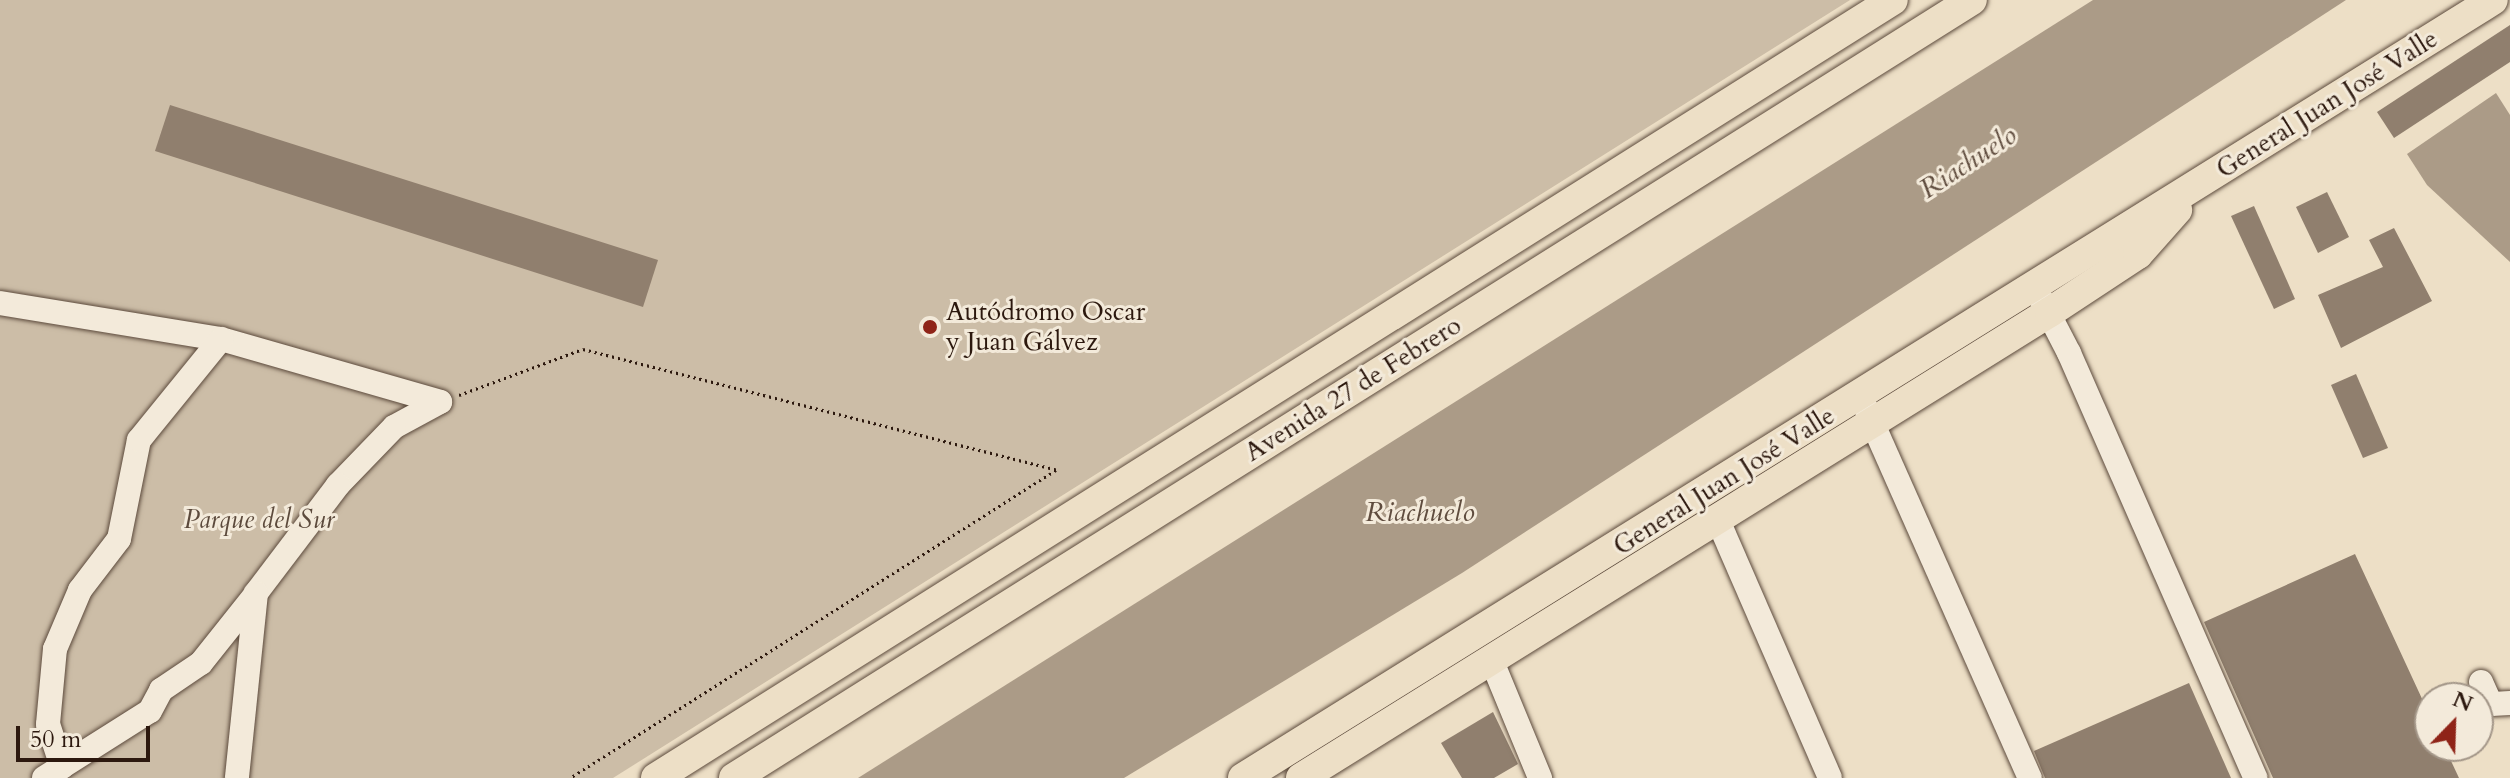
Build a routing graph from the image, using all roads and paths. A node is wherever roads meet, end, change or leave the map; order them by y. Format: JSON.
{"nodes":[{"id":1,"x":1893,"y":0,"type":"edge"},
{"id":2,"x":1972,"y":0,"type":"edge"},
{"id":3,"x":2493,"y":0,"type":"edge"},
{"id":4,"x":2042,"y":300,"type":"junction"},
{"id":5,"x":0,"y":303,"type":"edge"},
{"id":6,"x":221,"y":339,"type":"junction"},
{"id":7,"x":440,"y":402,"type":"junction"},
{"id":8,"x":1867,"y":408,"type":"junction"},
{"id":9,"x":1717,"y":518,"type":"junction"},
{"id":10,"x":256,"y":593,"type":"junction"},
{"id":11,"x":1491,"y":659,"type":"junction"},
{"id":12,"x":53,"y":772,"type":"edge"},
{"id":13,"x":237,"y":778,"type":"edge"},
{"id":14,"x":570,"y":778,"type":"edge"},
{"id":15,"x":656,"y":778,"type":"edge"},
{"id":16,"x":734,"y":778,"type":"edge"},
{"id":17,"x":1243,"y":778,"type":"edge"},
{"id":18,"x":1301,"y":778,"type":"edge"},
{"id":19,"x":1540,"y":778,"type":"edge"},
{"id":20,"x":1830,"y":778,"type":"edge"},
{"id":21,"x":2030,"y":778,"type":"edge"},
{"id":22,"x":2256,"y":778,"type":"edge"}],
"edges":[{"from":1,"to":15,"type":"main road","name":"Avenida 27 de Febrero"},
{"from":2,"to":16,"type":"main road","name":"Avenida 27 de Febrero"},
{"from":3,"to":4,"type":"main road","name":"General Juan José Valle"},
{"from":4,"to":8,"type":"main road","name":"General Juan José Valle"},
{"from":4,"to":22,"type":"street"},
{"from":5,"to":6,"type":"street"},
{"from":6,"to":7,"type":"street"},
{"from":6,"to":12,"type":"street"},
{"from":7,"to":10,"type":"street"},
{"from":7,"to":14,"type":"path"},
{"from":8,"to":9,"type":"main road","name":"General Juan José Valle"},
{"from":8,"to":17,"type":"main road","name":"General Juan José Valle"},
{"from":8,"to":21,"type":"street"},
{"from":9,"to":11,"type":"main road","name":"General Juan José Valle"},
{"from":9,"to":20,"type":"street"},
{"from":10,"to":12,"type":"street"},
{"from":10,"to":13,"type":"street"},
{"from":11,"to":18,"type":"main road","name":"General Juan José Valle"},
{"from":11,"to":19,"type":"street"}]}
